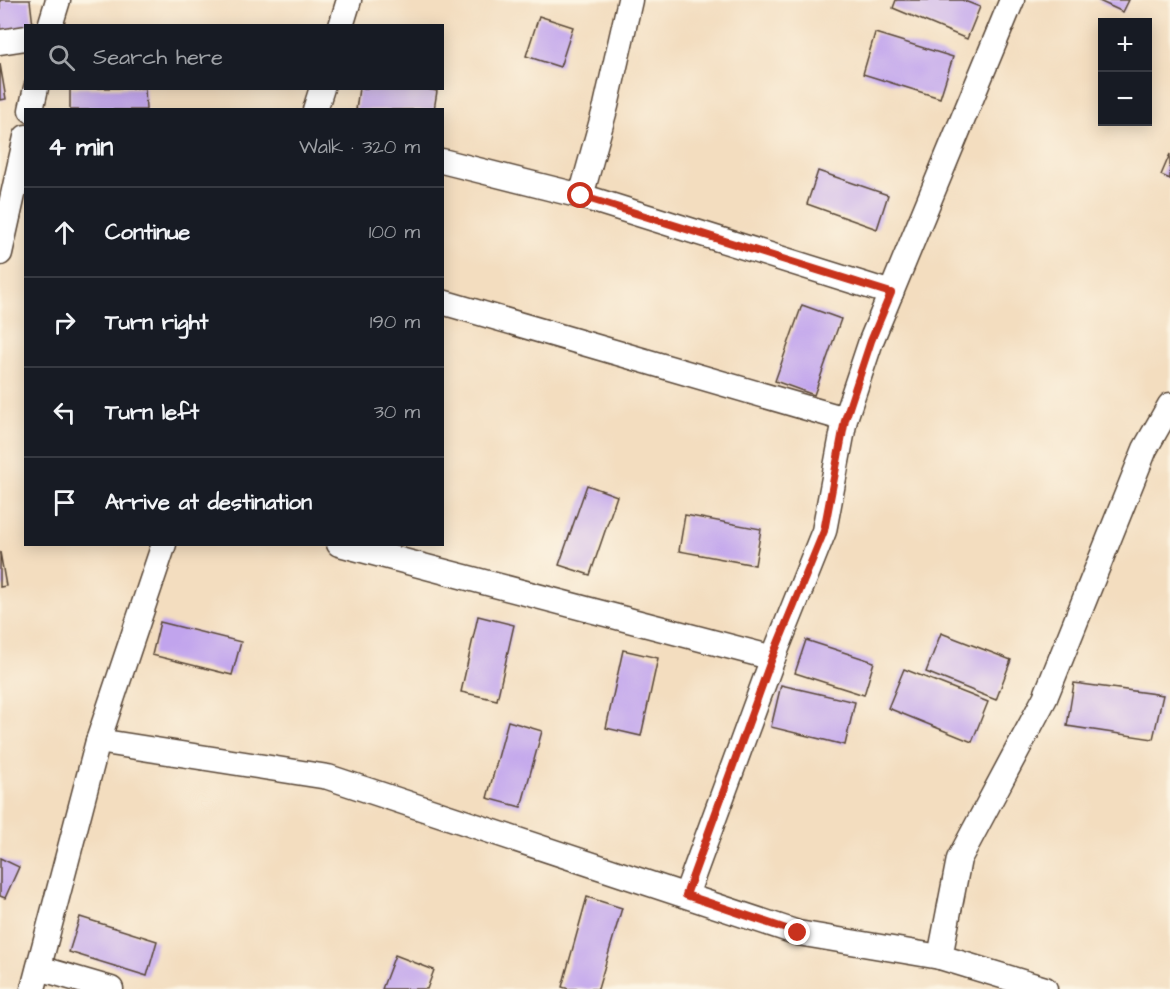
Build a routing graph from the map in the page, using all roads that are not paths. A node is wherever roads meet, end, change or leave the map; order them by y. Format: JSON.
{"nodes":[{"id":1,"x":58,"y":0,"type":"edge"},
{"id":2,"x":349,"y":0,"type":"edge"},
{"id":3,"x":630,"y":0,"type":"edge"},
{"id":4,"x":1012,"y":0,"type":"edge"},
{"id":5,"x":51,"y":24,"type":"edge"},
{"id":6,"x":342,"y":24,"type":"edge"},
{"id":7,"x":24,"y":38,"type":"edge"},
{"id":8,"x":0,"y":42,"type":"edge"},
{"id":9,"x":36,"y":90,"type":"edge"},
{"id":10,"x":321,"y":90,"type":"edge"},
{"id":11,"x":31,"y":108,"type":"edge"},
{"id":12,"x":316,"y":108,"type":"edge"},
{"id":13,"x":24,"y":145,"type":"edge"},
{"id":14,"x":444,"y":162,"type":"edge"},
{"id":15,"x":581,"y":196,"type":"junction"},
{"id":16,"x":0,"y":253,"type":"edge"},
{"id":17,"x":891,"y":293,"type":"junction"},
{"id":18,"x":444,"y":303,"type":"edge"},
{"id":19,"x":1170,"y":405,"type":"edge"},
{"id":20,"x":845,"y":420,"type":"junction"},
{"id":21,"x":163,"y":546,"type":"edge"},
{"id":22,"x":347,"y":546,"type":"edge"},
{"id":23,"x":772,"y":658,"type":"junction"},
{"id":24,"x":98,"y":741,"type":"junction"},
{"id":25,"x":686,"y":895,"type":"junction"},
{"id":26,"x":940,"y":957,"type":"junction"},
{"id":27,"x":36,"y":978,"type":"edge"},
{"id":28,"x":111,"y":989,"type":"edge"},
{"id":29,"x":1045,"y":989,"type":"edge"}],
"edges":[{"from":1,"to":5,"type":"street"},
{"from":2,"to":6,"type":"street"},
{"from":3,"to":15,"type":"street"},
{"from":4,"to":17,"type":"street"},
{"from":7,"to":8,"type":"street"},
{"from":9,"to":11,"type":"street"},
{"from":10,"to":12,"type":"street"},
{"from":13,"to":16,"type":"street"},
{"from":14,"to":15,"type":"street"},
{"from":15,"to":17,"type":"street"},
{"from":17,"to":20,"type":"street"},
{"from":18,"to":20,"type":"street"},
{"from":19,"to":26,"type":"street"},
{"from":20,"to":23,"type":"street"},
{"from":21,"to":24,"type":"street"},
{"from":22,"to":23,"type":"street"},
{"from":23,"to":25,"type":"street"},
{"from":24,"to":25,"type":"street"},
{"from":24,"to":27,"type":"street"},
{"from":25,"to":26,"type":"street"},
{"from":26,"to":29,"type":"street"},
{"from":27,"to":28,"type":"street"}]}
